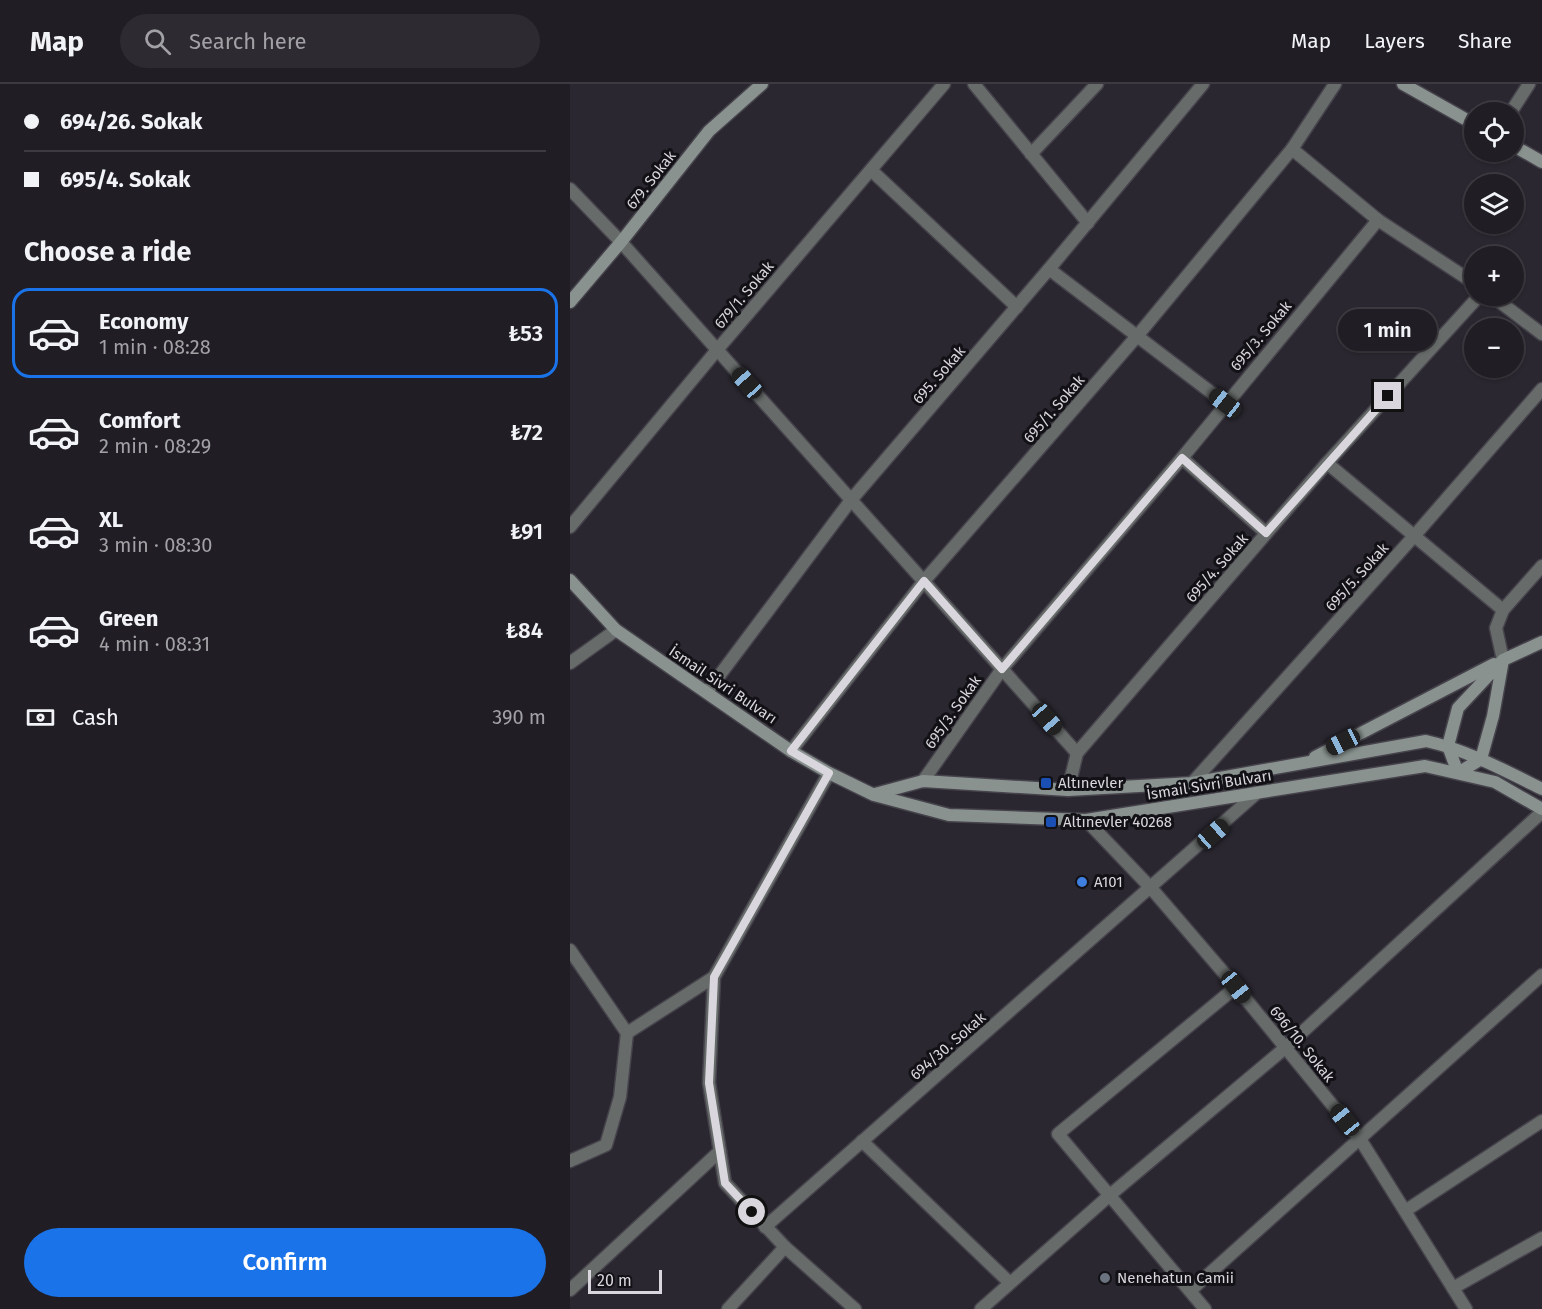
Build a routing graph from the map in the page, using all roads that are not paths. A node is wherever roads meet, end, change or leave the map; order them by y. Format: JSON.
{"nodes":[{"id":1,"x":762,"y":84,"type":"edge"},
{"id":2,"x":944,"y":84,"type":"edge"},
{"id":3,"x":974,"y":84,"type":"edge"},
{"id":4,"x":1097,"y":84,"type":"edge"},
{"id":5,"x":1203,"y":84,"type":"edge"},
{"id":6,"x":1335,"y":84,"type":"edge"},
{"id":7,"x":1403,"y":84,"type":"edge"},
{"id":8,"x":1529,"y":84,"type":"edge"},
{"id":9,"x":1517,"y":102,"type":"edge"},
{"id":10,"x":1464,"y":118,"type":"edge"},
{"id":11,"x":1292,"y":149,"type":"junction"},
{"id":12,"x":1524,"y":152,"type":"edge"},
{"id":13,"x":1031,"y":154,"type":"junction"},
{"id":14,"x":1542,"y":162,"type":"edge"},
{"id":15,"x":870,"y":170,"type":"junction"},
{"id":16,"x":570,"y":189,"type":"edge"},
{"id":17,"x":1378,"y":220,"type":"junction"},
{"id":18,"x":1088,"y":223,"type":"junction"},
{"id":19,"x":621,"y":242,"type":"junction"},
{"id":20,"x":1050,"y":269,"type":"junction"},
{"id":21,"x":1464,"y":276,"type":"edge"},
{"id":22,"x":570,"y":302,"type":"edge"},
{"id":23,"x":1470,"y":306,"type":"edge"},
{"id":24,"x":1505,"y":306,"type":"edge"},
{"id":25,"x":1017,"y":307,"type":"junction"},
{"id":26,"x":1542,"y":334,"type":"edge"},
{"id":27,"x":1138,"y":335,"type":"junction"},
{"id":28,"x":717,"y":350,"type":"junction"},
{"id":29,"x":1542,"y":388,"type":"edge"},
{"id":30,"x":1225,"y":403,"type":"junction"},
{"id":31,"x":1182,"y":458,"type":"junction"},
{"id":32,"x":1327,"y":463,"type":"junction"},
{"id":33,"x":851,"y":500,"type":"junction"},
{"id":34,"x":570,"y":527,"type":"edge"},
{"id":35,"x":1266,"y":533,"type":"junction"},
{"id":36,"x":1415,"y":535,"type":"junction"},
{"id":37,"x":1542,"y":566,"type":"edge"},
{"id":38,"x":570,"y":580,"type":"edge"},
{"id":39,"x":924,"y":581,"type":"junction"},
{"id":40,"x":1503,"y":610,"type":"junction"},
{"id":41,"x":616,"y":630,"type":"junction"},
{"id":42,"x":1542,"y":642,"type":"edge"},
{"id":43,"x":1503,"y":660,"type":"junction"},
{"id":44,"x":570,"y":663,"type":"edge"},
{"id":45,"x":1002,"y":669,"type":"junction"},
{"id":46,"x":707,"y":692,"type":"junction"},
{"id":47,"x":1448,"y":746,"type":"junction"},
{"id":48,"x":791,"y":751,"type":"junction"},
{"id":49,"x":1077,"y":753,"type":"junction"},
{"id":50,"x":1481,"y":759,"type":"junction"},
{"id":51,"x":1303,"y":763,"type":"junction"},
{"id":52,"x":829,"y":773,"type":"junction"},
{"id":53,"x":1458,"y":773,"type":"junction"},
{"id":54,"x":923,"y":781,"type":"junction"},
{"id":55,"x":1192,"y":783,"type":"junction"},
{"id":56,"x":1542,"y":789,"type":"edge"},
{"id":57,"x":1068,"y":790,"type":"junction"},
{"id":58,"x":1258,"y":792,"type":"junction"},
{"id":59,"x":874,"y":795,"type":"junction"},
{"id":60,"x":1542,"y":810,"type":"edge"},
{"id":61,"x":1086,"y":820,"type":"junction"},
{"id":62,"x":1150,"y":888,"type":"junction"},
{"id":63,"x":570,"y":950,"type":"edge"},
{"id":64,"x":1542,"y":975,"type":"edge"},
{"id":65,"x":714,"y":977,"type":"junction"},
{"id":66,"x":1236,"y":987,"type":"junction"},
{"id":67,"x":627,"y":1033,"type":"junction"},
{"id":68,"x":1286,"y":1048,"type":"junction"},
{"id":69,"x":1542,"y":1121,"type":"edge"},
{"id":70,"x":1360,"y":1139,"type":"junction"},
{"id":71,"x":862,"y":1141,"type":"junction"},
{"id":72,"x":720,"y":1151,"type":"junction"},
{"id":73,"x":570,"y":1161,"type":"edge"},
{"id":74,"x":1110,"y":1195,"type":"junction"},
{"id":75,"x":1405,"y":1211,"type":"junction"},
{"id":76,"x":765,"y":1227,"type":"junction"},
{"id":77,"x":1542,"y":1238,"type":"edge"},
{"id":78,"x":785,"y":1247,"type":"junction"},
{"id":79,"x":1010,"y":1283,"type":"junction"},
{"id":80,"x":1453,"y":1288,"type":"junction"},
{"id":81,"x":570,"y":1290,"type":"edge"},
{"id":82,"x":1190,"y":1291,"type":"junction"},
{"id":83,"x":728,"y":1309,"type":"edge"},
{"id":84,"x":855,"y":1309,"type":"edge"},
{"id":85,"x":981,"y":1309,"type":"edge"},
{"id":86,"x":1205,"y":1309,"type":"edge"},
{"id":87,"x":1466,"y":1309,"type":"edge"}],
"edges":[{"from":1,"to":19,"type":"main road","name":"679. Sokak"},
{"from":2,"to":15,"type":"street","name":"679/1. Sokak"},
{"from":3,"to":13,"type":"street"},
{"from":4,"to":13,"type":"street"},
{"from":5,"to":18,"type":"street","name":"695. Sokak"},
{"from":6,"to":11,"type":"street","name":"695/1. Sokak"},
{"from":7,"to":10,"type":"main road"},
{"from":8,"to":9,"type":"street"},
{"from":11,"to":17,"type":"street"},
{"from":11,"to":27,"type":"street","name":"695/1. Sokak"},
{"from":12,"to":14,"type":"main road"},
{"from":13,"to":18,"type":"street"},
{"from":15,"to":25,"type":"street"},
{"from":15,"to":28,"type":"street","name":"679/1. Sokak"},
{"from":16,"to":19,"type":"street"},
{"from":17,"to":21,"type":"street"},
{"from":17,"to":30,"type":"street","name":"695/3. Sokak"},
{"from":18,"to":20,"type":"street","name":"695. Sokak"},
{"from":19,"to":22,"type":"main road","name":"679. Sokak"},
{"from":19,"to":28,"type":"street"},
{"from":20,"to":25,"type":"street","name":"695. Sokak"},
{"from":20,"to":27,"type":"street"},
{"from":23,"to":32,"type":"street","name":"695/4. Sokak"},
{"from":24,"to":26,"type":"street"},
{"from":25,"to":33,"type":"street","name":"695. Sokak"},
{"from":27,"to":30,"type":"street"},
{"from":27,"to":39,"type":"street","name":"695/1. Sokak"},
{"from":28,"to":33,"type":"street"},
{"from":28,"to":34,"type":"street","name":"679/1. Sokak"},
{"from":29,"to":36,"type":"street","name":"695/5. Sokak"},
{"from":30,"to":31,"type":"street","name":"695/3. Sokak"},
{"from":31,"to":35,"type":"street"},
{"from":31,"to":45,"type":"street","name":"695/3. Sokak"},
{"from":32,"to":35,"type":"street","name":"695/4. Sokak"},
{"from":32,"to":36,"type":"street"},
{"from":33,"to":39,"type":"street"},
{"from":33,"to":46,"type":"street","name":"695. Sokak"},
{"from":35,"to":49,"type":"street","name":"695/4. Sokak"},
{"from":36,"to":40,"type":"street"},
{"from":36,"to":55,"type":"street","name":"695/5. Sokak"},
{"from":37,"to":40,"type":"street"},
{"from":38,"to":41,"type":"main road","name":"İsmail Sivri Bulvarı"},
{"from":39,"to":45,"type":"street"},
{"from":39,"to":48,"type":"street","name":"695/1. Sokak"},
{"from":40,"to":43,"type":"street"},
{"from":41,"to":44,"type":"street"},
{"from":41,"to":46,"type":"main road","name":"İsmail Sivri Bulvarı"},
{"from":42,"to":43,"type":"main road"},
{"from":43,"to":47,"type":"main road"},
{"from":43,"to":50,"type":"main road"},
{"from":43,"to":51,"type":"main road"},
{"from":45,"to":49,"type":"street"},
{"from":45,"to":54,"type":"street","name":"695/3. Sokak"},
{"from":46,"to":48,"type":"main road","name":"İsmail Sivri Bulvarı"},
{"from":47,"to":50,"type":"main road","name":"İsmail Sivri Bulvarı"},
{"from":47,"to":51,"type":"main road","name":"İsmail Sivri Bulvarı"},
{"from":47,"to":53,"type":"main road"},
{"from":48,"to":52,"type":"main road","name":"İsmail Sivri Bulvarı"},
{"from":49,"to":57,"type":"street","name":"695/4. Sokak"},
{"from":50,"to":53,"type":"main road"},
{"from":50,"to":56,"type":"main road","name":"İsmail Sivri Bulvarı"},
{"from":51,"to":55,"type":"main road","name":"İsmail Sivri Bulvarı"},
{"from":52,"to":59,"type":"main road","name":"İsmail Sivri Bulvarı"},
{"from":52,"to":65,"type":"street"},
{"from":53,"to":58,"type":"main road","name":"İsmail Sivri Bulvarı"},
{"from":53,"to":60,"type":"main road","name":"İsmail Sivri Bulvarı"},
{"from":54,"to":57,"type":"main road","name":"İsmail Sivri Bulvarı"},
{"from":54,"to":59,"type":"main road","name":"İsmail Sivri Bulvarı"},
{"from":55,"to":57,"type":"main road","name":"İsmail Sivri Bulvarı"},
{"from":58,"to":61,"type":"main road","name":"İsmail Sivri Bulvarı"},
{"from":58,"to":62,"type":"street","name":"694/30. Sokak"},
{"from":59,"to":61,"type":"main road","name":"İsmail Sivri Bulvarı"},
{"from":60,"to":68,"type":"street"},
{"from":61,"to":62,"type":"street","name":"696/10. Sokak"},
{"from":62,"to":66,"type":"street","name":"696/10. Sokak"},
{"from":62,"to":71,"type":"street","name":"694/30. Sokak"},
{"from":63,"to":67,"type":"street"},
{"from":64,"to":70,"type":"street"},
{"from":65,"to":67,"type":"street"},
{"from":65,"to":72,"type":"street"},
{"from":66,"to":68,"type":"street","name":"696/10. Sokak"},
{"from":66,"to":74,"type":"street"},
{"from":67,"to":73,"type":"street"},
{"from":68,"to":70,"type":"street","name":"696/10. Sokak"},
{"from":68,"to":74,"type":"street"},
{"from":69,"to":75,"type":"street"},
{"from":70,"to":75,"type":"street","name":"696/10. Sokak"},
{"from":70,"to":82,"type":"street"},
{"from":71,"to":76,"type":"street","name":"694/30. Sokak"},
{"from":71,"to":79,"type":"street"},
{"from":72,"to":76,"type":"street"},
{"from":72,"to":81,"type":"street"},
{"from":74,"to":79,"type":"street"},
{"from":74,"to":82,"type":"street"},
{"from":75,"to":80,"type":"street","name":"696/10. Sokak"},
{"from":76,"to":78,"type":"street"},
{"from":77,"to":80,"type":"street"},
{"from":78,"to":83,"type":"street"},
{"from":78,"to":84,"type":"street"},
{"from":79,"to":85,"type":"street"},
{"from":80,"to":87,"type":"street","name":"696/10. Sokak"},
{"from":82,"to":86,"type":"street"}]}
